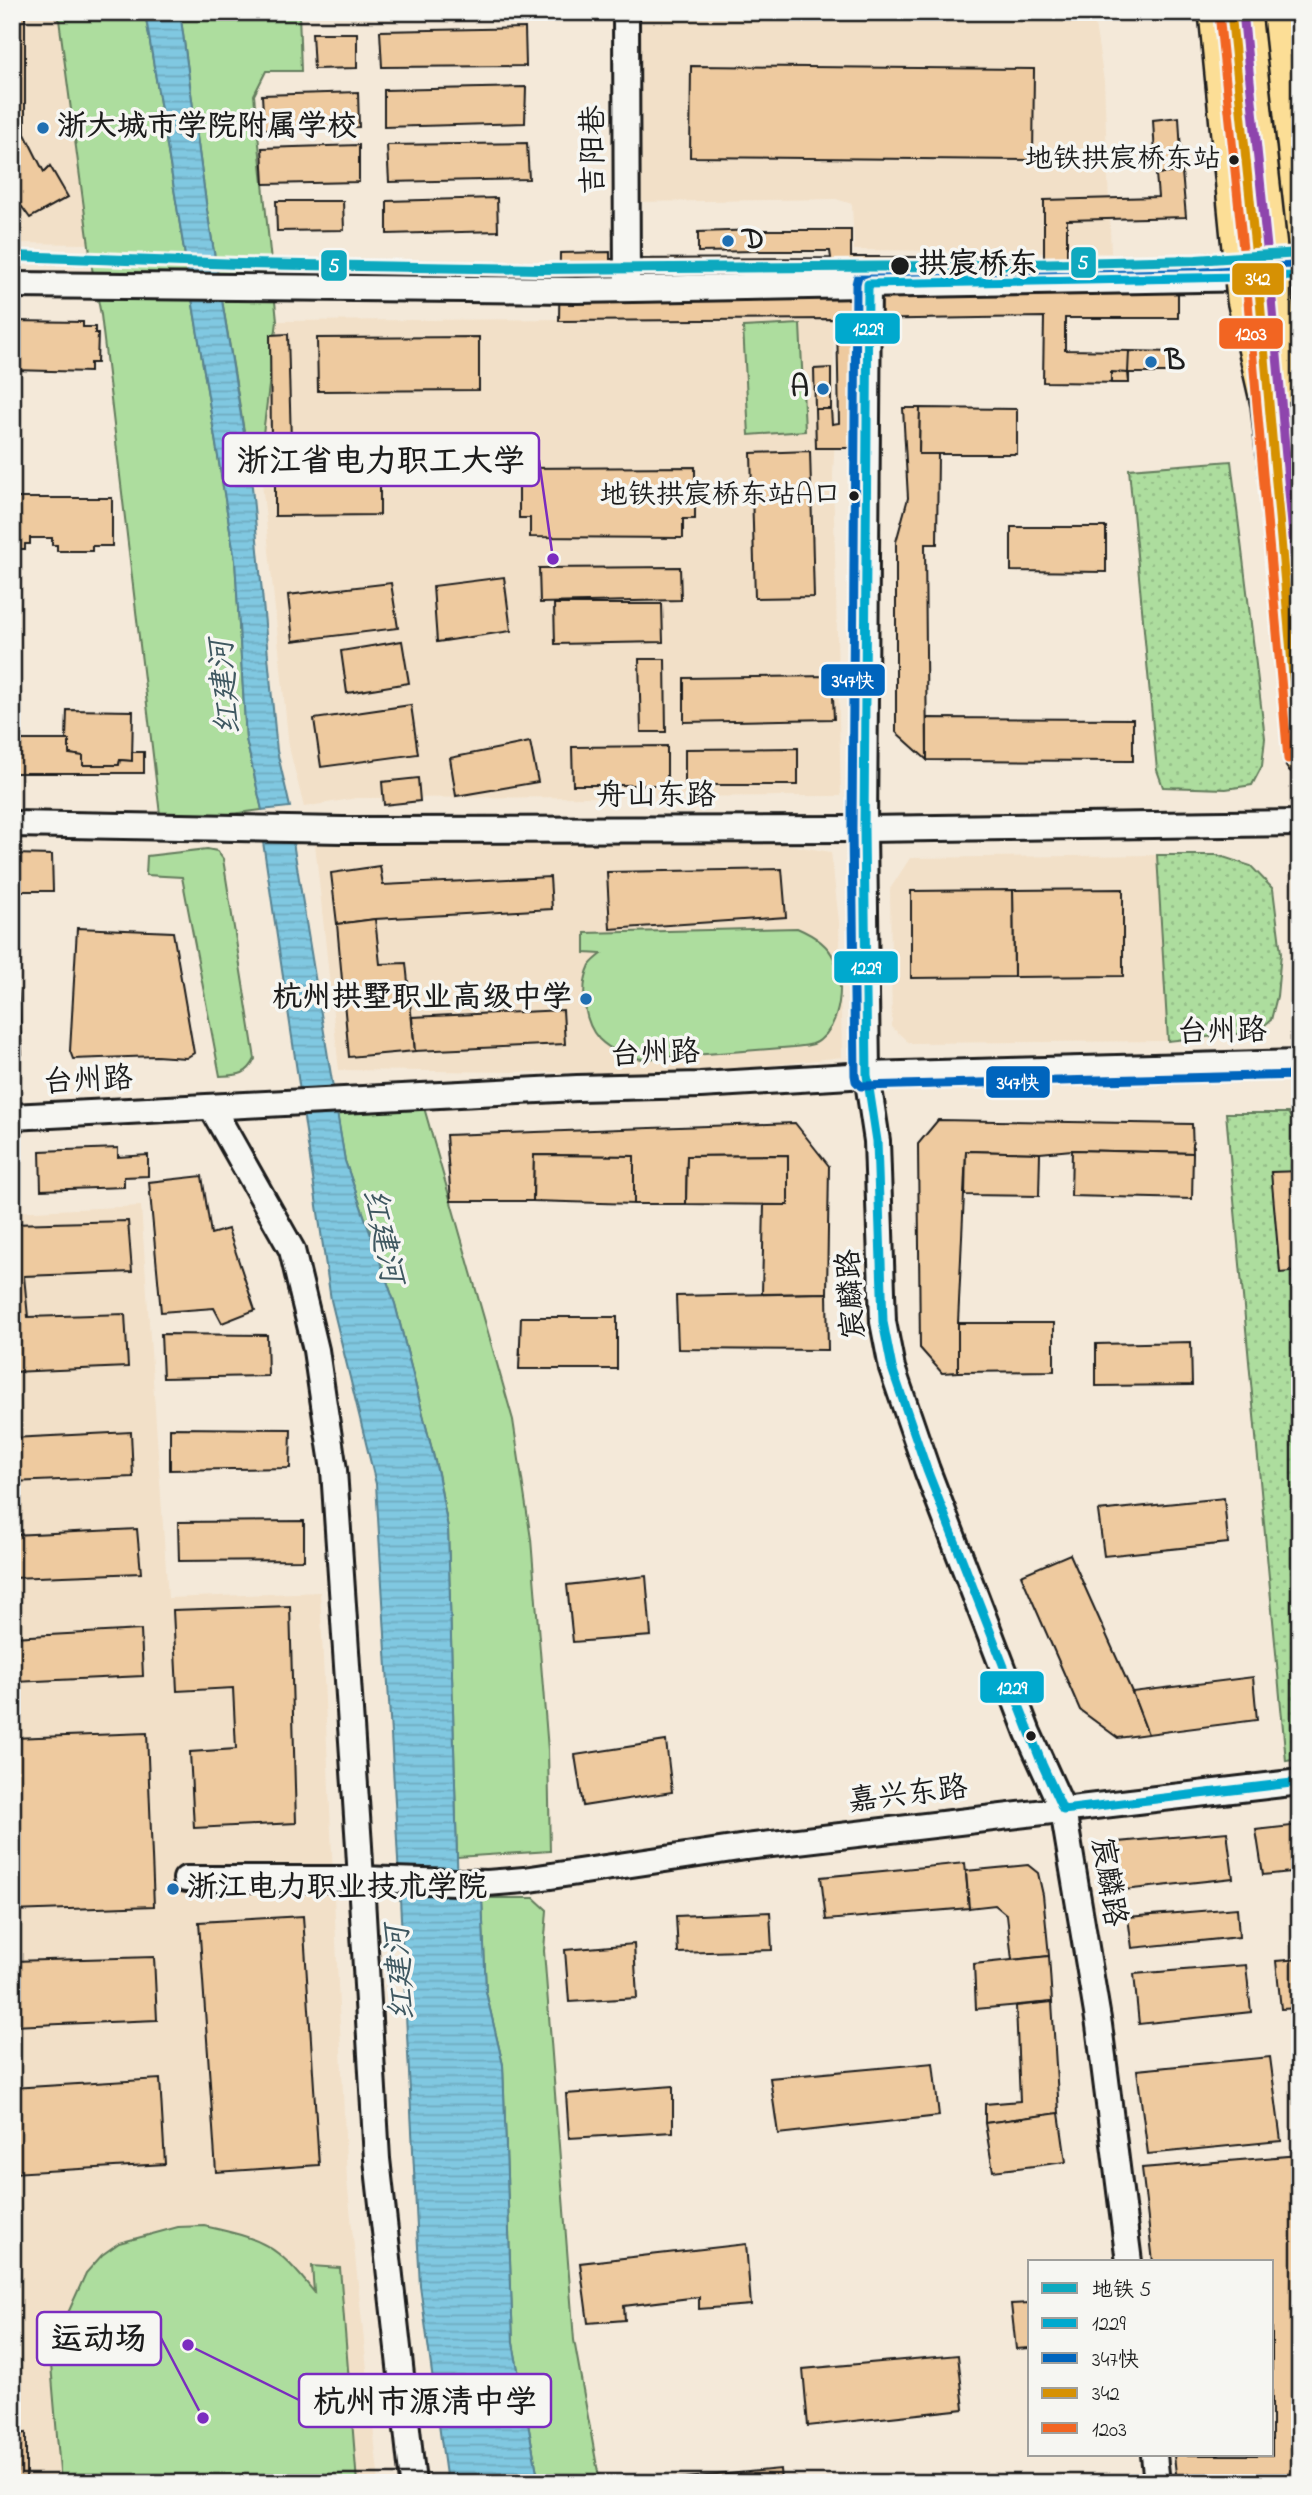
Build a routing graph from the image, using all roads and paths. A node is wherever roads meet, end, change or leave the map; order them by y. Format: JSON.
{"nodes":[{"id":1,"x":626,"y":12,"type":"edge"},
{"id":2,"x":1217,"y":12,"type":"edge"},
{"id":3,"x":1231,"y":12,"type":"edge"},
{"id":4,"x":1243,"y":12,"type":"edge"},
{"id":5,"x":1273,"y":12,"type":"edge"},
{"id":6,"x":1291,"y":12,"type":"edge"},
{"id":7,"x":1300,"y":103,"type":"edge"},
{"id":8,"x":1300,"y":265,"type":"edge"},
{"id":9,"x":1300,"y":276,"type":"edge"},
{"id":10,"x":1258,"y":278,"type":"junction"},
{"id":11,"x":867,"y":284,"type":"junction"},
{"id":12,"x":12,"y":285,"type":"edge"},
{"id":13,"x":627,"y":288,"type":"junction"},
{"id":14,"x":1300,"y":530,"type":"edge"},
{"id":15,"x":1300,"y":688,"type":"edge"},
{"id":16,"x":1300,"y":758,"type":"edge"},
{"id":17,"x":1300,"y":823,"type":"edge"},
{"id":18,"x":12,"y":824,"type":"edge"},
{"id":19,"x":864,"y":828,"type":"junction"},
{"id":20,"x":1300,"y":1063,"type":"edge"},
{"id":21,"x":867,"y":1075,"type":"junction"},
{"id":22,"x":212,"y":1108,"type":"junction"},
{"id":23,"x":12,"y":1118,"type":"edge"},
{"id":24,"x":1300,"y":1782,"type":"edge"},
{"id":25,"x":1063,"y":1810,"type":"junction"},
{"id":26,"x":186,"y":1879,"type":"dead end"},
{"id":27,"x":360,"y":1879,"type":"junction"},
{"id":28,"x":1129,"y":2260,"type":"edge"},
{"id":29,"x":1154,"y":2456,"type":"edge"},
{"id":30,"x":412,"y":2483,"type":"edge"},
{"id":31,"x":1157,"y":2483,"type":"edge"}],
"edges":[{"from":1,"to":13,"type":"street","name":"吉阳巷"},
{"from":2,"to":15,"type":"highway","bridge":true},
{"from":3,"to":10,"type":"main road"},
{"from":4,"to":14,"type":"highway","bridge":true},
{"from":5,"to":8,"type":"highway"},
{"from":6,"to":7,"type":"main road"},
{"from":9,"to":10,"type":"street"},
{"from":10,"to":11,"type":"street"},
{"from":10,"to":16,"type":"main road"},
{"from":11,"to":13,"type":"street"},
{"from":11,"to":19,"type":"street","name":"宸麟路"},
{"from":12,"to":13,"type":"street"},
{"from":17,"to":19,"type":"street","name":"舟山东路"},
{"from":18,"to":19,"type":"street","name":"舟山东路"},
{"from":19,"to":21,"type":"street","name":"宸麟路"},
{"from":20,"to":21,"type":"street","name":"台州路"},
{"from":21,"to":22,"type":"street","name":"台州路"},
{"from":21,"to":25,"type":"street","name":"宸麟路"},
{"from":22,"to":23,"type":"street","name":"台州路"},
{"from":22,"to":27,"type":"street"},
{"from":24,"to":25,"type":"street","name":"嘉兴东路"},
{"from":25,"to":27,"type":"street","name":"嘉兴东路"},
{"from":25,"to":28,"type":"street","name":"宸麟路"},
{"from":26,"to":27,"type":"street","name":"嘉兴东路"},
{"from":27,"to":30,"type":"street"},
{"from":29,"to":31,"type":"street"}]}
